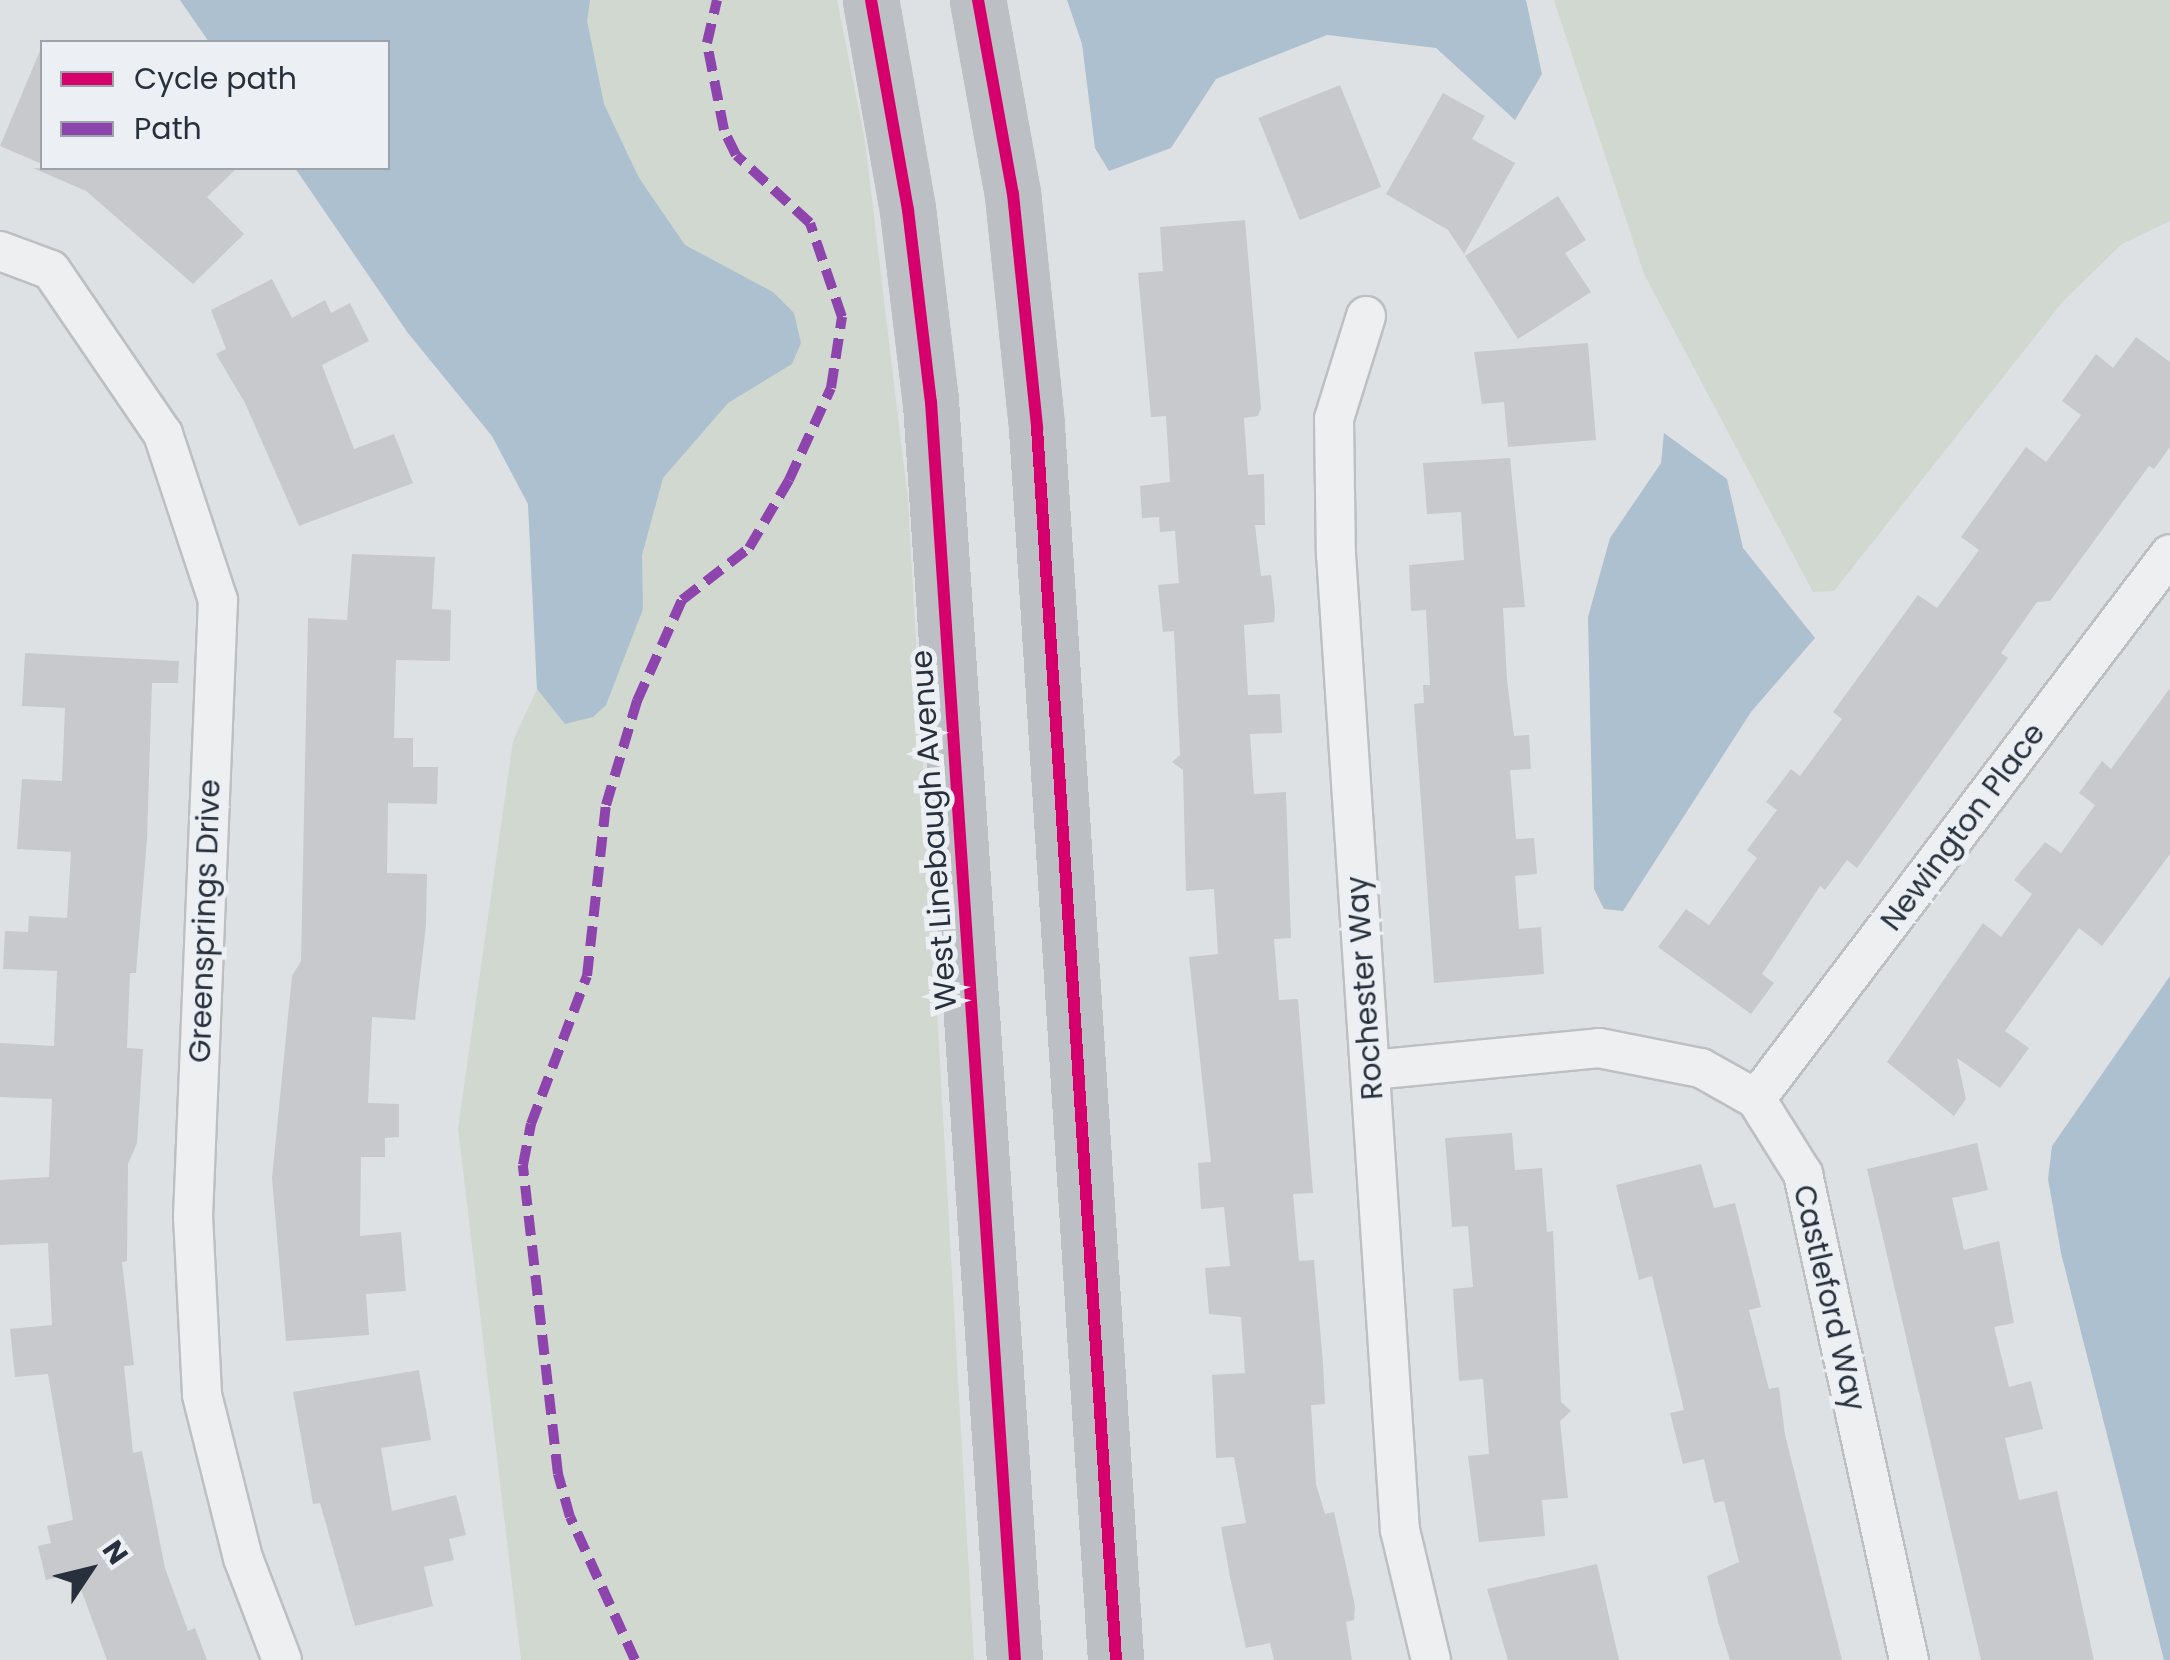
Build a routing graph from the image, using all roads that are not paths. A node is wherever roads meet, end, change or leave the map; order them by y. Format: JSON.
{"nodes":[{"id":1,"x":870,"y":0,"type":"edge"},
{"id":2,"x":978,"y":0,"type":"edge"},
{"id":3,"x":0,"y":250,"type":"edge"},
{"id":4,"x":1366,"y":316,"type":"dead end"},
{"id":5,"x":2170,"y":554,"type":"edge"},
{"id":6,"x":1372,"y":1070,"type":"junction"},
{"id":7,"x":1756,"y":1099,"type":"junction"},
{"id":8,"x":282,"y":1660,"type":"edge"},
{"id":9,"x":1015,"y":1660,"type":"edge"},
{"id":10,"x":1116,"y":1660,"type":"edge"},
{"id":11,"x":1431,"y":1660,"type":"edge"},
{"id":12,"x":1909,"y":1660,"type":"edge"}],
"edges":[{"from":1,"to":9,"type":"main road","name":"West Linebaugh Avenue"},
{"from":2,"to":10,"type":"main road"},
{"from":3,"to":8,"type":"street","name":"Greensprings Drive"},
{"from":4,"to":6,"type":"street","name":"Rochester Way"},
{"from":5,"to":7,"type":"street","name":"Newington Place"},
{"from":6,"to":7,"type":"street","name":"Castleford Way"},
{"from":6,"to":11,"type":"street","name":"Rochester Way"},
{"from":7,"to":12,"type":"street","name":"Castleford Way"}]}
